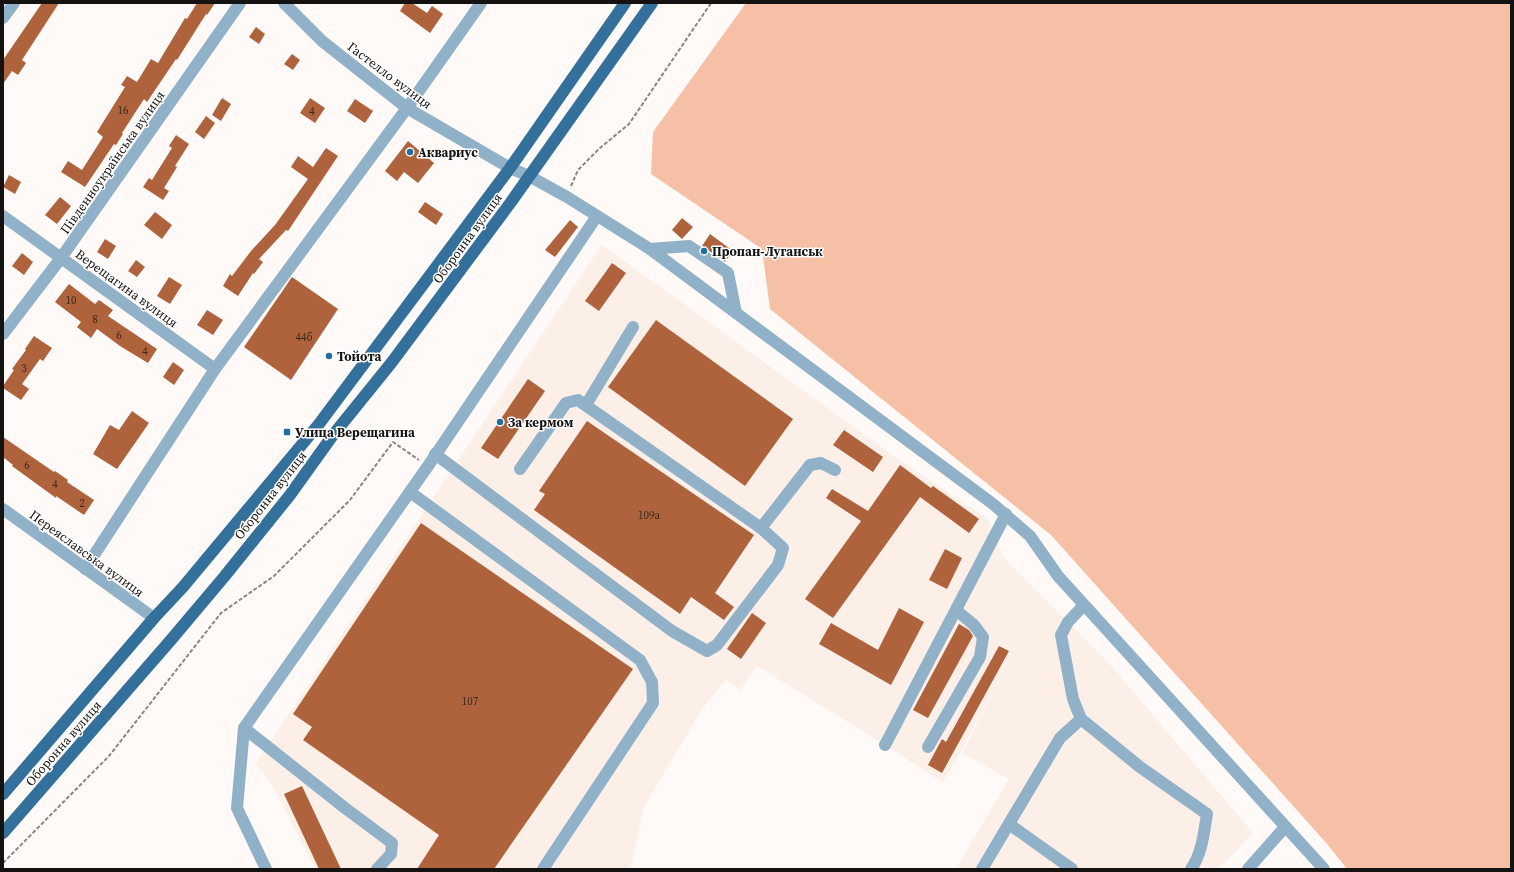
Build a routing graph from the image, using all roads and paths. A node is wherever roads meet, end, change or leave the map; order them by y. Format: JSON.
{"nodes":[{"id":1,"x":14,"y":3,"type":"edge"},
{"id":2,"x":240,"y":3,"type":"edge"},
{"id":3,"x":284,"y":3,"type":"edge"},
{"id":4,"x":481,"y":3,"type":"edge"},
{"id":5,"x":625,"y":3,"type":"edge"},
{"id":6,"x":652,"y":3,"type":"edge"},
{"id":7,"x":711,"y":3,"type":"edge"},
{"id":8,"x":3,"y":18,"type":"edge"},
{"id":9,"x":407,"y":108,"type":"junction"},
{"id":10,"x":510,"y":168,"type":"junction"},
{"id":11,"x":529,"y":176,"type":"junction"},
{"id":12,"x":567,"y":197,"type":"junction"},
{"id":13,"x":3,"y":216,"type":"edge"},
{"id":14,"x":597,"y":216,"type":"junction"},
{"id":15,"x":650,"y":249,"type":"junction"},
{"id":16,"x":61,"y":258,"type":"junction"},
{"id":17,"x":736,"y":313,"type":"junction"},
{"id":18,"x":633,"y":327,"type":"dead end"},
{"id":19,"x":3,"y":334,"type":"edge"},
{"id":20,"x":215,"y":368,"type":"junction"},
{"id":21,"x":586,"y":405,"type":"junction"},
{"id":22,"x":435,"y":454,"type":"junction"},
{"id":23,"x":428,"y":466,"type":"junction"},
{"id":24,"x":520,"y":469,"type":"dead end"},
{"id":25,"x":835,"y":470,"type":"dead end"},
{"id":26,"x":410,"y":492,"type":"junction"},
{"id":27,"x":3,"y":509,"type":"edge"},
{"id":28,"x":1006,"y":514,"type":"junction"},
{"id":29,"x":761,"y":528,"type":"junction"},
{"id":30,"x":85,"y":569,"type":"junction"},
{"id":31,"x":1084,"y":605,"type":"junction"},
{"id":32,"x":956,"y":610,"type":"junction"},
{"id":33,"x":154,"y":618,"type":"junction"},
{"id":34,"x":1081,"y":719,"type":"junction"},
{"id":35,"x":244,"y":728,"type":"junction"},
{"id":36,"x":885,"y":745,"type":"dead end"},
{"id":37,"x":928,"y":747,"type":"dead end"},
{"id":38,"x":3,"y":794,"type":"edge"},
{"id":39,"x":1009,"y":824,"type":"junction"},
{"id":40,"x":1286,"y":827,"type":"junction"},
{"id":41,"x":3,"y":833,"type":"edge"},
{"id":42,"x":3,"y":863,"type":"edge"},
{"id":43,"x":1056,"y":865,"type":"edge"},
{"id":44,"x":266,"y":869,"type":"edge"},
{"id":45,"x":376,"y":869,"type":"edge"},
{"id":46,"x":543,"y":869,"type":"edge"},
{"id":47,"x":982,"y":869,"type":"edge"},
{"id":48,"x":1072,"y":869,"type":"edge"},
{"id":49,"x":1191,"y":869,"type":"edge"},
{"id":50,"x":1248,"y":869,"type":"edge"},
{"id":51,"x":1324,"y":869,"type":"edge"}],
"edges":[{"from":1,"to":8,"type":"street"},
{"from":2,"to":16,"type":"street","name":"Південноукраїнська вулиця"},
{"from":3,"to":9,"type":"street","name":"Гастелло вулиця"},
{"from":4,"to":9,"type":"street"},
{"from":5,"to":10,"type":"main road","name":"Оборонна вулиця"},
{"from":6,"to":11,"type":"main road","name":"Оборонна вулиця"},
{"from":7,"to":12,"type":"path"},
{"from":9,"to":10,"type":"street","name":"Гастелло вулиця"},
{"from":9,"to":20,"type":"street"},
{"from":10,"to":11,"type":"street","name":"Гастелло вулиця"},
{"from":10,"to":33,"type":"main road","name":"Оборонна вулиця"},
{"from":11,"to":12,"type":"street","name":"Гастелло вулиця"},
{"from":11,"to":41,"type":"main road","name":"Оборонна вулиця"},
{"from":12,"to":14,"type":"street","name":"Гастелло вулиця"},
{"from":13,"to":16,"type":"street","name":"Верещагина вулиця"},
{"from":14,"to":15,"type":"street","name":"Гастелло вулиця"},
{"from":14,"to":22,"type":"street"},
{"from":15,"to":17,"type":"street","name":"Гастелло вулиця"},
{"from":15,"to":17,"type":"street"},
{"from":16,"to":19,"type":"street","name":"Південноукраїнська вулиця"},
{"from":16,"to":20,"type":"street","name":"Верещагина вулиця"},
{"from":17,"to":28,"type":"street","name":"Гастелло вулиця"},
{"from":18,"to":21,"type":"street"},
{"from":20,"to":30,"type":"street"},
{"from":21,"to":24,"type":"street"},
{"from":21,"to":29,"type":"street"},
{"from":22,"to":23,"type":"street"},
{"from":22,"to":29,"type":"street"},
{"from":23,"to":26,"type":"street"},
{"from":23,"to":42,"type":"path"},
{"from":25,"to":29,"type":"street"},
{"from":26,"to":35,"type":"street"},
{"from":26,"to":46,"type":"street"},
{"from":27,"to":30,"type":"street","name":"Переяславська вулиця"},
{"from":28,"to":31,"type":"street","name":"Гастелло вулиця"},
{"from":28,"to":32,"type":"street"},
{"from":30,"to":33,"type":"street","name":"Переяславська вулиця"},
{"from":31,"to":34,"type":"street"},
{"from":31,"to":40,"type":"street","name":"Гастелло вулиця"},
{"from":32,"to":36,"type":"street"},
{"from":32,"to":37,"type":"street"},
{"from":33,"to":38,"type":"main road","name":"Оборонна вулиця"},
{"from":34,"to":39,"type":"street"},
{"from":34,"to":49,"type":"street"},
{"from":35,"to":44,"type":"street"},
{"from":35,"to":45,"type":"street"},
{"from":39,"to":43,"type":"street"},
{"from":39,"to":47,"type":"street"},
{"from":40,"to":50,"type":"street"},
{"from":40,"to":51,"type":"street","name":"Гастелло вулиця"},
{"from":43,"to":48,"type":"street"}]}
